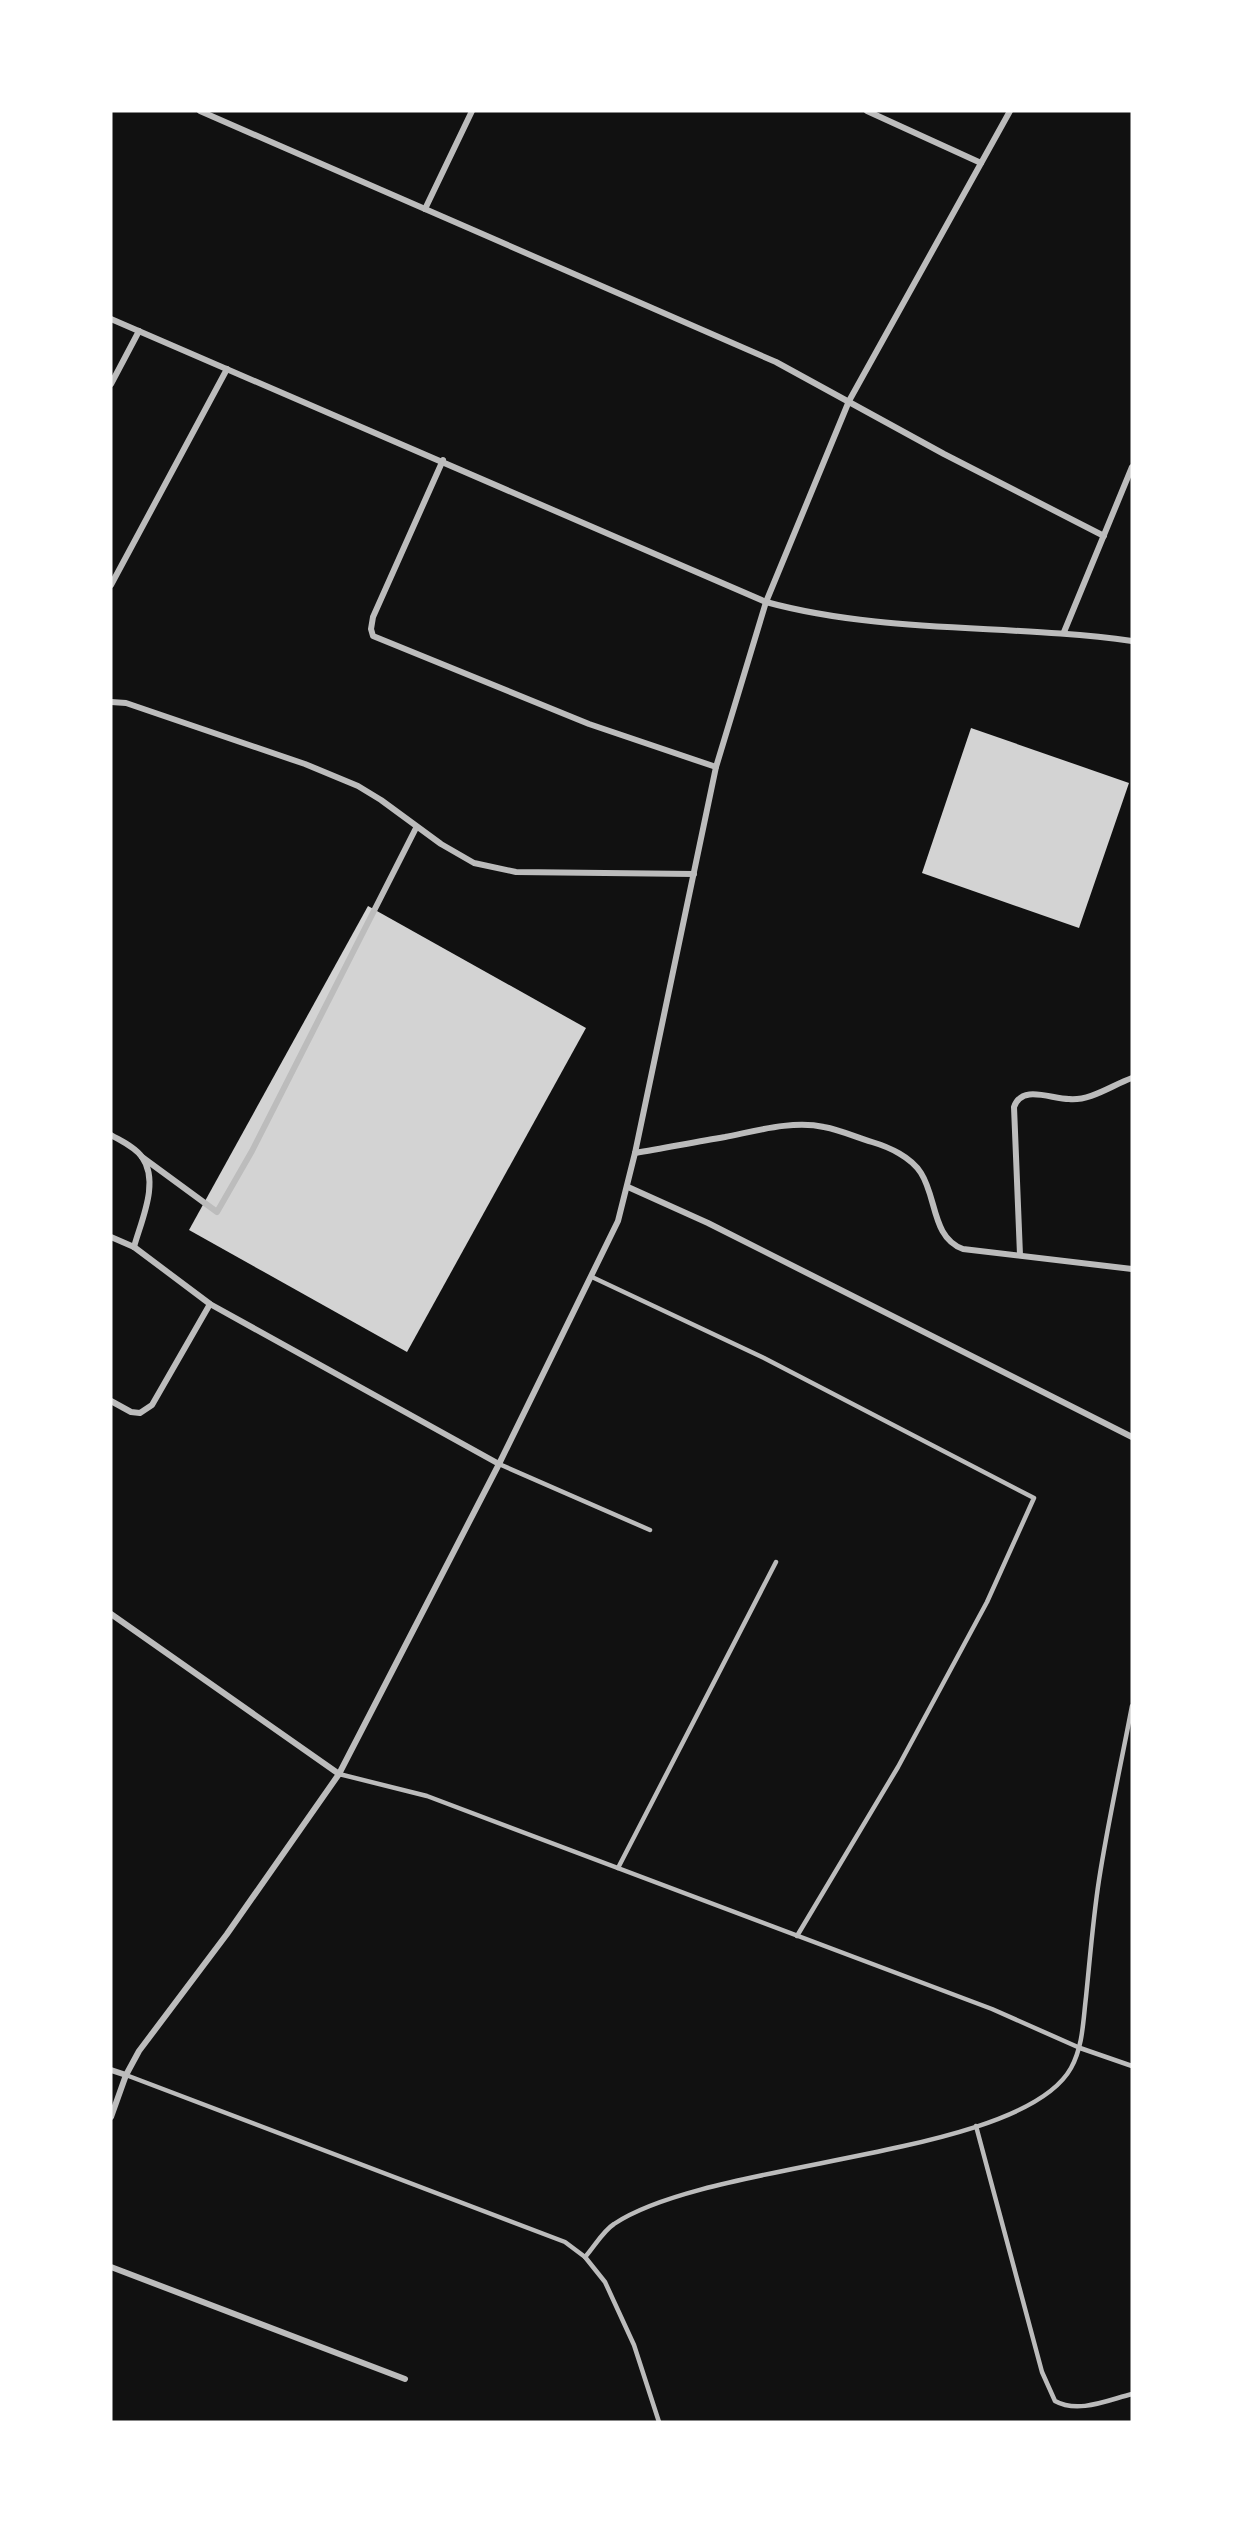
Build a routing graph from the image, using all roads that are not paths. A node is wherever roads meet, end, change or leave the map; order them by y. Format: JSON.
{"nodes":[{"id":1,"x":200,"y":111,"type":"edge"},
{"id":2,"x":472,"y":111,"type":"edge"},
{"id":3,"x":867,"y":111,"type":"edge"},
{"id":4,"x":1010,"y":111,"type":"edge"},
{"id":5,"x":981,"y":163,"type":"junction"},
{"id":6,"x":425,"y":209,"type":"junction"},
{"id":7,"x":111,"y":319,"type":"edge"},
{"id":8,"x":139,"y":331,"type":"junction"},
{"id":9,"x":227,"y":369,"type":"junction"},
{"id":10,"x":111,"y":384,"type":"edge"},
{"id":11,"x":849,"y":401,"type":"junction"},
{"id":12,"x":442,"y":460,"type":"junction"},
{"id":13,"x":1132,"y":467,"type":"edge"},
{"id":14,"x":1129,"y":482,"type":"edge"},
{"id":15,"x":1104,"y":536,"type":"junction"},
{"id":16,"x":111,"y":585,"type":"edge"},
{"id":17,"x":766,"y":602,"type":"junction"},
{"id":18,"x":1064,"y":632,"type":"junction"},
{"id":19,"x":1132,"y":641,"type":"edge"},
{"id":20,"x":111,"y":702,"type":"edge"},
{"id":21,"x":716,"y":767,"type":"junction"},
{"id":22,"x":416,"y":828,"type":"junction"},
{"id":23,"x":694,"y":874,"type":"junction"},
{"id":24,"x":1132,"y":1078,"type":"edge"},
{"id":25,"x":111,"y":1135,"type":"edge"},
{"id":26,"x":635,"y":1153,"type":"junction"},
{"id":27,"x":142,"y":1157,"type":"junction"},
{"id":28,"x":628,"y":1187,"type":"junction"},
{"id":29,"x":111,"y":1237,"type":"edge"},
{"id":30,"x":134,"y":1247,"type":"junction"},
{"id":31,"x":1020,"y":1255,"type":"junction"},
{"id":32,"x":1132,"y":1269,"type":"edge"},
{"id":33,"x":592,"y":1277,"type":"junction"},
{"id":34,"x":210,"y":1304,"type":"junction"},
{"id":35,"x":111,"y":1401,"type":"edge"},
{"id":36,"x":1132,"y":1437,"type":"edge"},
{"id":37,"x":499,"y":1464,"type":"junction"},
{"id":38,"x":650,"y":1530,"type":"dead end"},
{"id":39,"x":776,"y":1563,"type":"dead end"},
{"id":40,"x":111,"y":1614,"type":"edge"},
{"id":41,"x":1132,"y":1707,"type":"edge"},
{"id":42,"x":339,"y":1774,"type":"junction"},
{"id":43,"x":618,"y":1868,"type":"junction"},
{"id":44,"x":797,"y":1936,"type":"junction"},
{"id":45,"x":1080,"y":2048,"type":"junction"},
{"id":46,"x":1132,"y":2066,"type":"edge"},
{"id":47,"x":111,"y":2070,"type":"edge"},
{"id":48,"x":126,"y":2075,"type":"junction"},
{"id":49,"x":111,"y":2117,"type":"edge"},
{"id":50,"x":976,"y":2126,"type":"junction"},
{"id":51,"x":585,"y":2258,"type":"junction"},
{"id":52,"x":111,"y":2267,"type":"edge"},
{"id":53,"x":405,"y":2379,"type":"dead end"},
{"id":54,"x":1132,"y":2394,"type":"edge"},
{"id":55,"x":658,"y":2422,"type":"edge"}],
"edges":[{"from":1,"to":6,"type":"street"},
{"from":2,"to":6,"type":"street"},
{"from":3,"to":5,"type":"street"},
{"from":4,"to":5,"type":"street"},
{"from":5,"to":11,"type":"street"},
{"from":6,"to":11,"type":"street"},
{"from":7,"to":8,"type":"street"},
{"from":8,"to":9,"type":"street"},
{"from":8,"to":10,"type":"street"},
{"from":9,"to":12,"type":"street"},
{"from":9,"to":16,"type":"street"},
{"from":11,"to":15,"type":"street"},
{"from":11,"to":17,"type":"street"},
{"from":12,"to":17,"type":"street"},
{"from":12,"to":21,"type":"street"},
{"from":13,"to":14,"type":"street"},
{"from":14,"to":15,"type":"street"},
{"from":15,"to":18,"type":"street"},
{"from":17,"to":18,"type":"street"},
{"from":17,"to":21,"type":"street"},
{"from":18,"to":19,"type":"street"},
{"from":20,"to":22,"type":"street"},
{"from":21,"to":23,"type":"street"},
{"from":22,"to":23,"type":"street"},
{"from":22,"to":27,"type":"street"},
{"from":23,"to":26,"type":"street"},
{"from":24,"to":31,"type":"street"},
{"from":25,"to":27,"type":"street"},
{"from":26,"to":28,"type":"street"},
{"from":26,"to":31,"type":"street"},
{"from":27,"to":30,"type":"street"},
{"from":28,"to":33,"type":"street"},
{"from":28,"to":36,"type":"street"},
{"from":29,"to":30,"type":"street"},
{"from":30,"to":34,"type":"street"},
{"from":31,"to":32,"type":"street"},
{"from":33,"to":37,"type":"street"},
{"from":33,"to":44,"type":"lane"},
{"from":34,"to":35,"type":"street"},
{"from":34,"to":37,"type":"street"},
{"from":37,"to":38,"type":"lane"},
{"from":37,"to":42,"type":"street"},
{"from":39,"to":43,"type":"lane"},
{"from":40,"to":42,"type":"street"},
{"from":41,"to":45,"type":"lane"},
{"from":42,"to":43,"type":"lane"},
{"from":42,"to":48,"type":"street"},
{"from":43,"to":44,"type":"lane"},
{"from":44,"to":45,"type":"lane"},
{"from":45,"to":46,"type":"lane"},
{"from":45,"to":50,"type":"lane"},
{"from":47,"to":48,"type":"street"},
{"from":48,"to":49,"type":"street"},
{"from":48,"to":51,"type":"lane"},
{"from":50,"to":51,"type":"lane"},
{"from":50,"to":54,"type":"lane"},
{"from":51,"to":55,"type":"lane"},
{"from":52,"to":53,"type":"street"}]}
